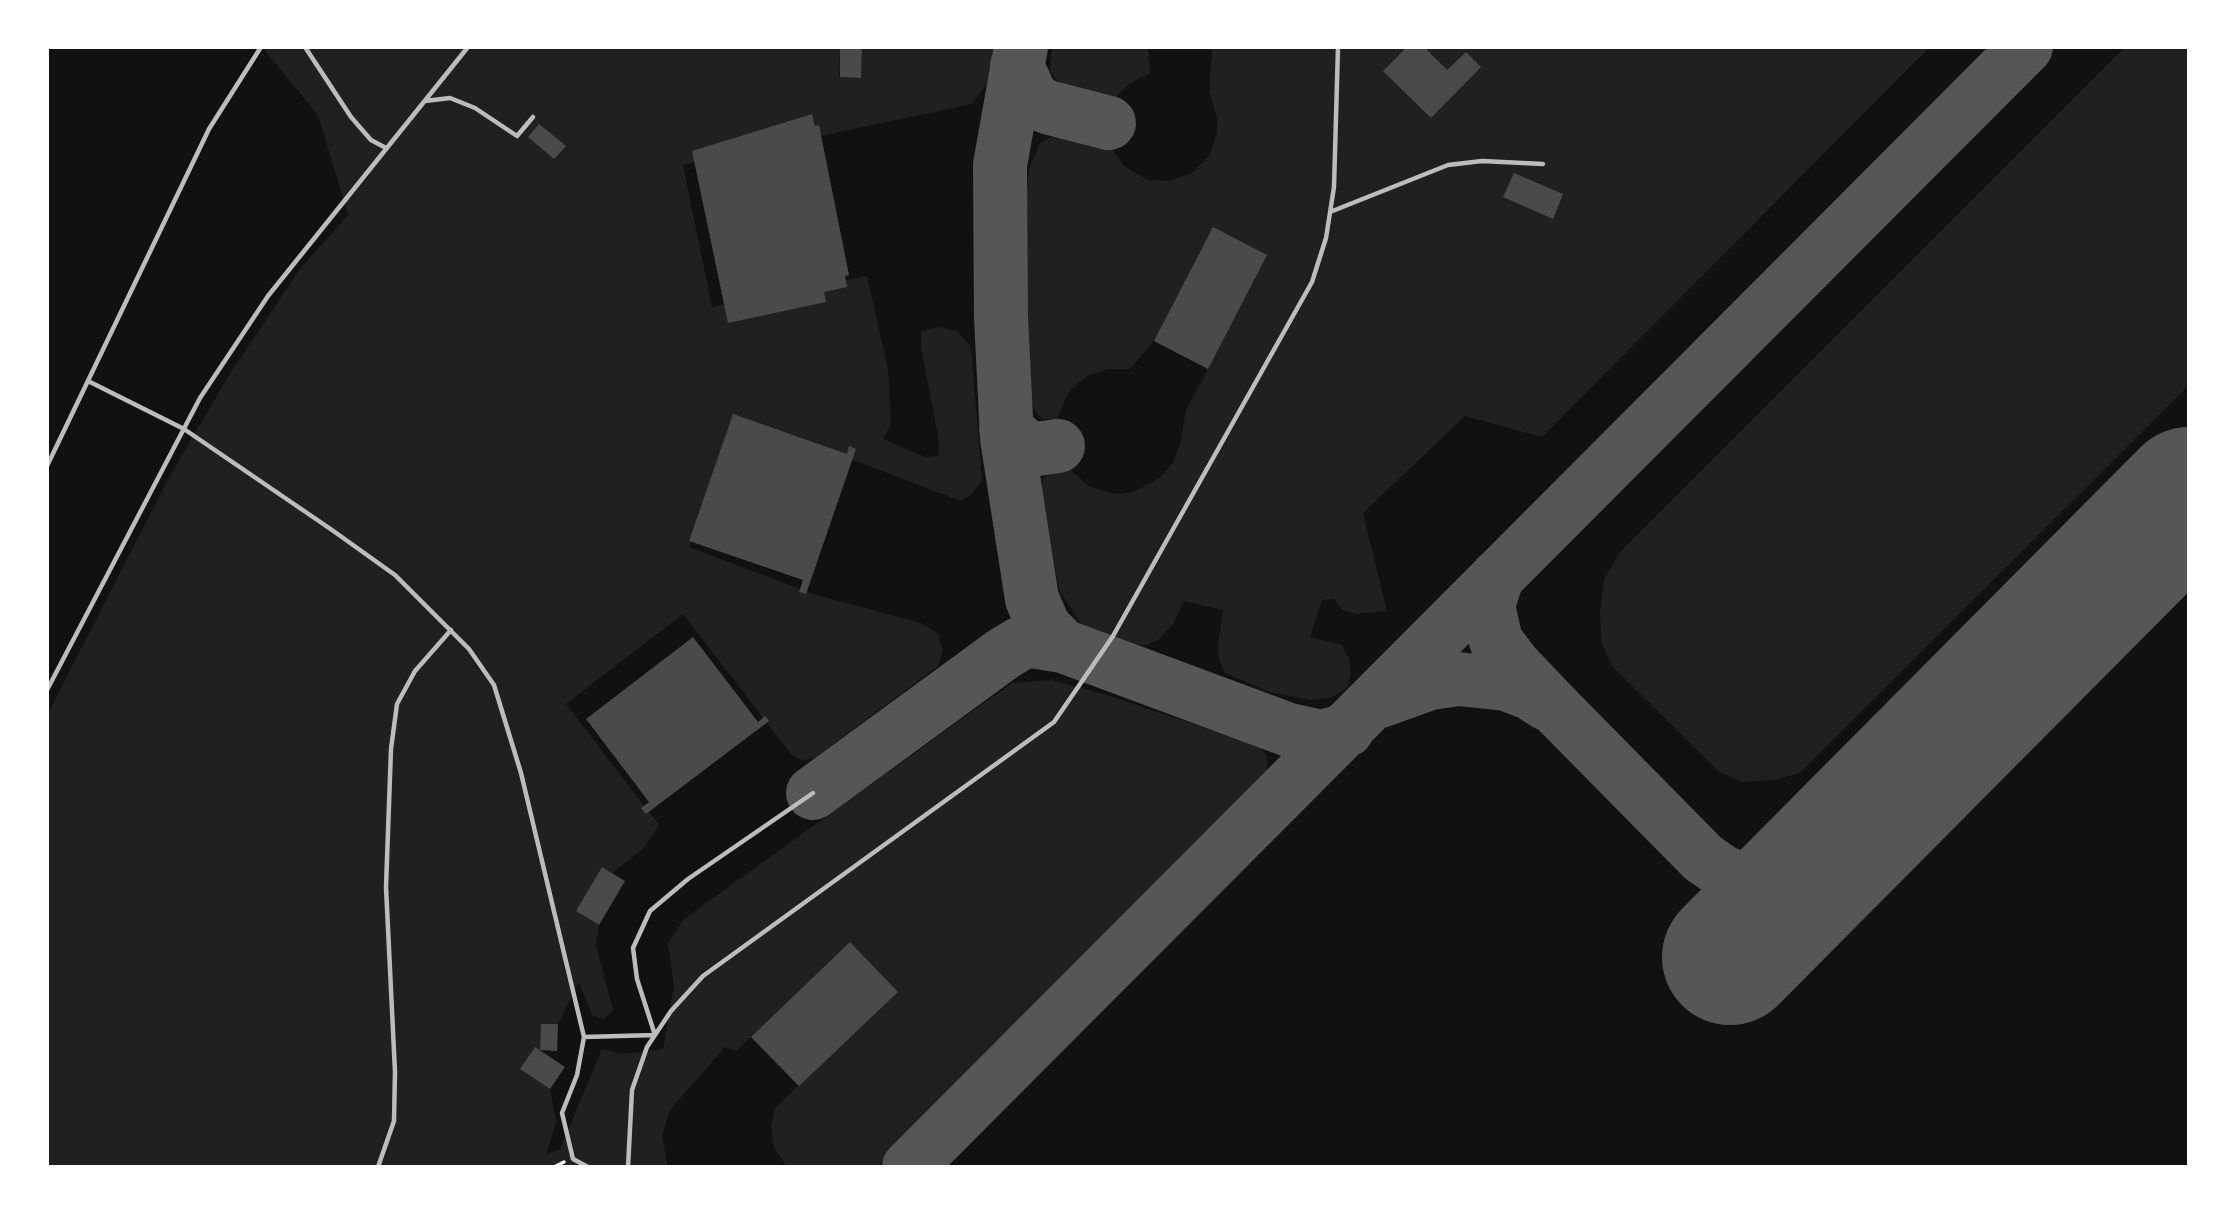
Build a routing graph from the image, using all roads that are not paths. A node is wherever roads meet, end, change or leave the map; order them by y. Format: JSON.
{"nodes":[{"id":1,"x":261,"y":47,"type":"edge"},
{"id":2,"x":305,"y":47,"type":"edge"},
{"id":3,"x":468,"y":47,"type":"edge"},
{"id":4,"x":1338,"y":47,"type":"edge"},
{"id":5,"x":424,"y":102,"type":"junction"},
{"id":6,"x":533,"y":117,"type":"dead end"},
{"id":7,"x":386,"y":148,"type":"junction"},
{"id":8,"x":1543,"y":164,"type":"dead end"},
{"id":9,"x":1330,"y":212,"type":"junction"},
{"id":10,"x":88,"y":381,"type":"junction"},
{"id":11,"x":184,"y":429,"type":"junction"},
{"id":12,"x":47,"y":466,"type":"edge"},
{"id":13,"x":451,"y":630,"type":"junction"},
{"id":14,"x":47,"y":690,"type":"edge"},
{"id":15,"x":813,"y":793,"type":"dead end"},
{"id":16,"x":655,"y":1035,"type":"junction"},
{"id":17,"x":584,"y":1037,"type":"junction"},
{"id":18,"x":378,"y":1167,"type":"edge"},
{"id":19,"x":588,"y":1167,"type":"edge"},
{"id":20,"x":628,"y":1167,"type":"edge"}],
"edges":[{"from":1,"to":10,"type":"lane"},
{"from":2,"to":7,"type":"lane"},
{"from":3,"to":5,"type":"lane"},
{"from":4,"to":9,"type":"lane"},
{"from":5,"to":6,"type":"lane"},
{"from":5,"to":7,"type":"lane"},
{"from":7,"to":11,"type":"lane"},
{"from":8,"to":9,"type":"lane"},
{"from":9,"to":16,"type":"lane"},
{"from":10,"to":11,"type":"lane"},
{"from":10,"to":12,"type":"lane"},
{"from":11,"to":13,"type":"lane"},
{"from":11,"to":14,"type":"lane"},
{"from":13,"to":17,"type":"lane"},
{"from":13,"to":18,"type":"lane"},
{"from":15,"to":16,"type":"lane"},
{"from":16,"to":17,"type":"lane"},
{"from":16,"to":20,"type":"lane"},
{"from":17,"to":19,"type":"lane"}]}
